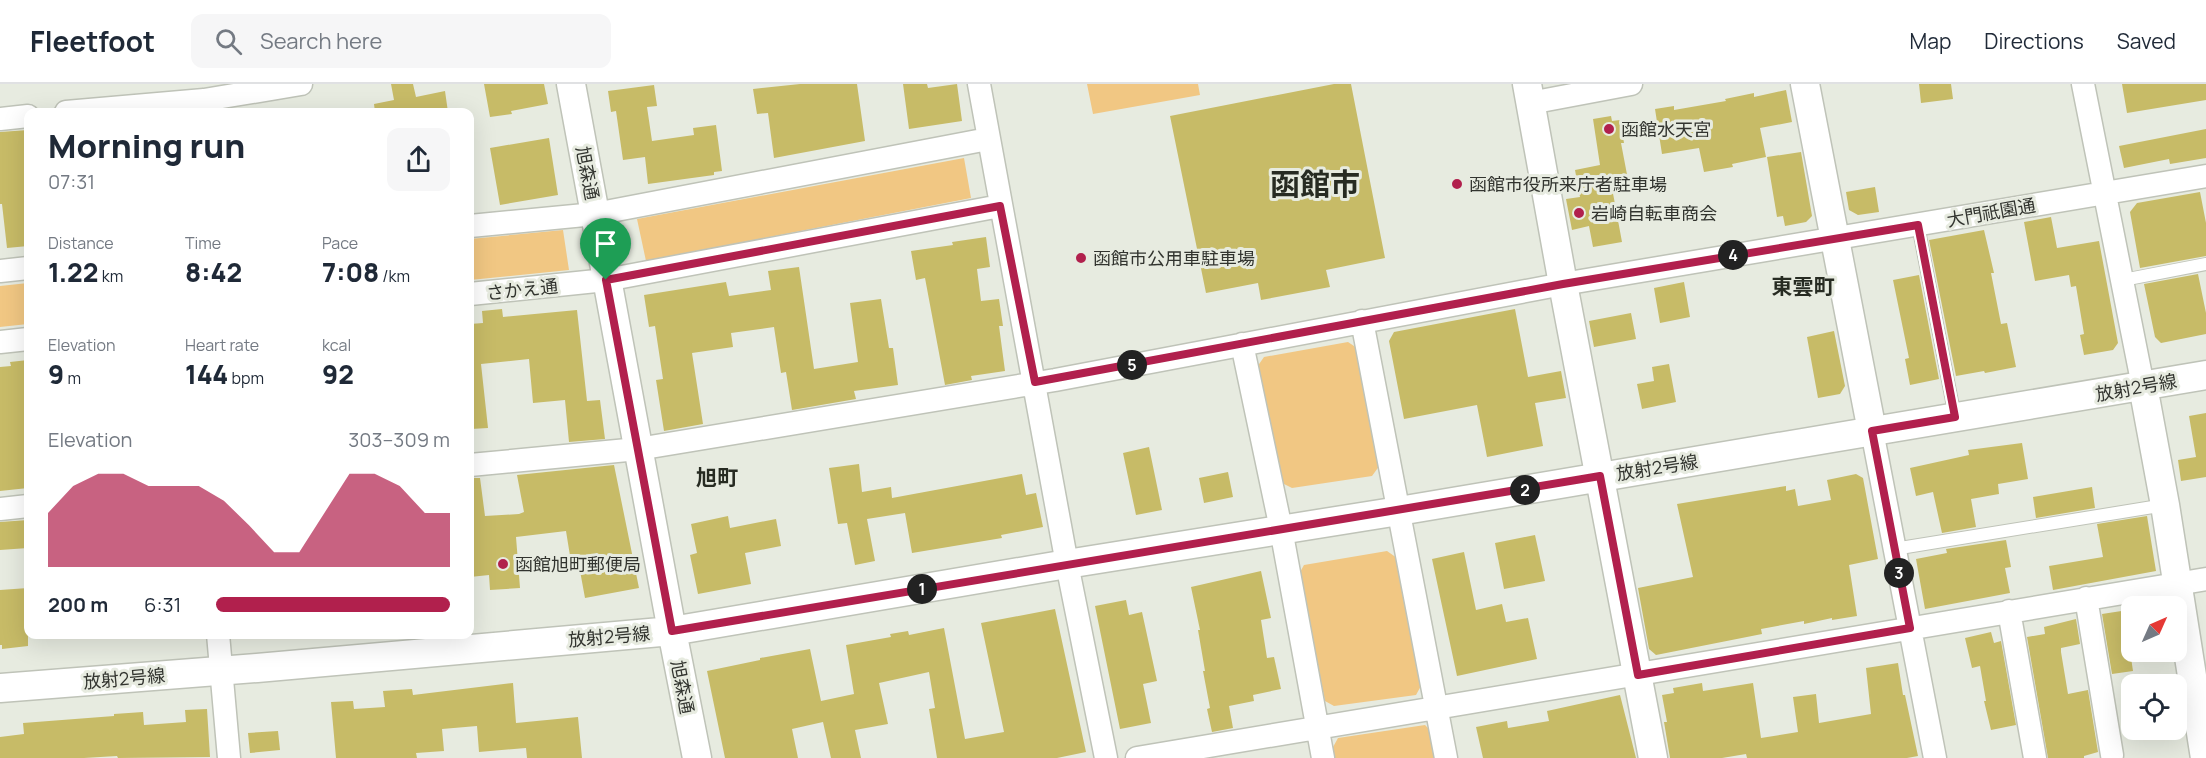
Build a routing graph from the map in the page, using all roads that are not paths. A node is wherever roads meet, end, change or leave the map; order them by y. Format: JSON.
{"nodes":[{"id":1,"x":301,"y":84,"type":"edge"},
{"id":2,"x":571,"y":84,"type":"edge"},
{"id":3,"x":979,"y":84,"type":"edge"},
{"id":4,"x":1631,"y":84,"type":"edge"},
{"id":5,"x":1806,"y":84,"type":"edge"},
{"id":6,"x":2083,"y":84,"type":"edge"},
{"id":7,"x":1528,"y":94,"type":"edge"},
{"id":8,"x":204,"y":99,"type":"edge"},
{"id":9,"x":108,"y":108,"type":"edge"},
{"id":10,"x":24,"y":116,"type":"edge"},
{"id":11,"x":0,"y":119,"type":"edge"},
{"id":12,"x":988,"y":139,"type":"junction"},
{"id":13,"x":2206,"y":176,"type":"edge"},
{"id":14,"x":2105,"y":193,"type":"junction"},
{"id":15,"x":1000,"y":206,"type":"junction"},
{"id":16,"x":595,"y":214,"type":"junction"},
{"id":17,"x":474,"y":225,"type":"edge"},
{"id":18,"x":1918,"y":225,"type":"junction"},
{"id":19,"x":1834,"y":237,"type":"junction"},
{"id":20,"x":2206,"y":264,"type":"edge"},
{"id":21,"x":24,"y":268,"type":"edge"},
{"id":22,"x":0,"y":271,"type":"edge"},
{"id":23,"x":606,"y":280,"type":"junction"},
{"id":24,"x":2122,"y":280,"type":"junction"},
{"id":25,"x":1563,"y":284,"type":"junction"},
{"id":26,"x":474,"y":294,"type":"edge"},
{"id":27,"x":1362,"y":321,"type":"junction"},
{"id":28,"x":24,"y":339,"type":"edge"},
{"id":29,"x":0,"y":342,"type":"edge"},
{"id":30,"x":1242,"y":344,"type":"junction"},
{"id":31,"x":2206,"y":375,"type":"edge"},
{"id":32,"x":1035,"y":382,"type":"junction"},
{"id":33,"x":2143,"y":386,"type":"junction"},
{"id":34,"x":1955,"y":417,"type":"junction"},
{"id":35,"x":1872,"y":431,"type":"junction"},
{"id":36,"x":638,"y":449,"type":"junction"},
{"id":37,"x":474,"y":465,"type":"edge"},
{"id":38,"x":1600,"y":476,"type":"junction"},
{"id":39,"x":2165,"y":505,"type":"junction"},
{"id":40,"x":24,"y":506,"type":"edge"},
{"id":41,"x":0,"y":509,"type":"edge"},
{"id":42,"x":1399,"y":511,"type":"junction"},
{"id":43,"x":1281,"y":529,"type":"junction"},
{"id":44,"x":1894,"y":549,"type":"junction"},
{"id":45,"x":1067,"y":564,"type":"junction"},
{"id":46,"x":2206,"y":579,"type":"edge"},
{"id":47,"x":2178,"y":583,"type":"junction"},
{"id":48,"x":2086,"y":598,"type":"junction"},
{"id":49,"x":2009,"y":612,"type":"junction"},
{"id":50,"x":1910,"y":628,"type":"junction"},
{"id":51,"x":672,"y":631,"type":"junction"},
{"id":52,"x":218,"y":639,"type":"edge"},
{"id":53,"x":221,"y":670,"type":"junction"},
{"id":54,"x":1638,"y":675,"type":"junction"},
{"id":55,"x":0,"y":688,"type":"edge"},
{"id":56,"x":1436,"y":708,"type":"junction"},
{"id":57,"x":1317,"y":727,"type":"junction"},
{"id":58,"x":2112,"y":755,"type":"dead end"},
{"id":59,"x":229,"y":758,"type":"edge"},
{"id":60,"x":697,"y":758,"type":"edge"},
{"id":61,"x":1106,"y":758,"type":"edge"},
{"id":62,"x":1137,"y":758,"type":"edge"},
{"id":63,"x":1323,"y":758,"type":"edge"},
{"id":64,"x":1446,"y":758,"type":"edge"},
{"id":65,"x":1653,"y":758,"type":"edge"},
{"id":66,"x":1935,"y":758,"type":"edge"},
{"id":67,"x":2035,"y":758,"type":"edge"},
{"id":68,"x":2205,"y":758,"type":"edge"}],
"edges":[{"from":1,"to":8,"type":"street"},
{"from":2,"to":16,"type":"street","name":"旭森通"},
{"from":3,"to":12,"type":"street"},
{"from":4,"to":7,"type":"street"},
{"from":5,"to":19,"type":"street"},
{"from":6,"to":14,"type":"street"},
{"from":7,"to":25,"type":"street"},
{"from":8,"to":9,"type":"street"},
{"from":10,"to":11,"type":"street"},
{"from":12,"to":15,"type":"street"},
{"from":12,"to":16,"type":"street"},
{"from":13,"to":14,"type":"street","name":"大門祇園通"},
{"from":14,"to":18,"type":"street","name":"大門祇園通"},
{"from":14,"to":24,"type":"street"},
{"from":15,"to":23,"type":"street","name":"さかえ通"},
{"from":15,"to":32,"type":"street"},
{"from":16,"to":17,"type":"street"},
{"from":16,"to":23,"type":"street","name":"旭森通"},
{"from":18,"to":19,"type":"street","name":"大門祇園通"},
{"from":18,"to":34,"type":"lane"},
{"from":19,"to":25,"type":"street","name":"大門祇園通"},
{"from":19,"to":35,"type":"street"},
{"from":20,"to":24,"type":"lane"},
{"from":21,"to":22,"type":"street"},
{"from":23,"to":26,"type":"street","name":"さかえ通"},
{"from":23,"to":36,"type":"street","name":"旭森通"},
{"from":24,"to":33,"type":"street"},
{"from":25,"to":27,"type":"street","name":"大門祇園通"},
{"from":25,"to":38,"type":"street"},
{"from":27,"to":30,"type":"street","name":"大門祇園通"},
{"from":27,"to":42,"type":"street"},
{"from":28,"to":29,"type":"street"},
{"from":30,"to":32,"type":"street","name":"大門祇園通"},
{"from":30,"to":43,"type":"street"},
{"from":31,"to":33,"type":"street","name":"放射2号線"},
{"from":32,"to":36,"type":"street","name":"大門祇園通"},
{"from":32,"to":45,"type":"street"},
{"from":33,"to":34,"type":"street","name":"放射2号線"},
{"from":33,"to":39,"type":"street"},
{"from":34,"to":35,"type":"street","name":"放射2号線"},
{"from":35,"to":38,"type":"street","name":"放射2号線"},
{"from":35,"to":44,"type":"street"},
{"from":36,"to":37,"type":"street","name":"大門祇園通"},
{"from":36,"to":51,"type":"street","name":"旭森通"},
{"from":38,"to":42,"type":"street","name":"放射2号線"},
{"from":38,"to":54,"type":"street"},
{"from":39,"to":44,"type":"lane"},
{"from":39,"to":47,"type":"street"},
{"from":40,"to":41,"type":"street"},
{"from":42,"to":43,"type":"street","name":"放射2号線"},
{"from":42,"to":56,"type":"street"},
{"from":43,"to":45,"type":"street","name":"放射2号線"},
{"from":43,"to":57,"type":"street"},
{"from":44,"to":50,"type":"street"},
{"from":45,"to":51,"type":"street","name":"放射2号線"},
{"from":45,"to":61,"type":"street"},
{"from":46,"to":47,"type":"street"},
{"from":47,"to":48,"type":"street"},
{"from":47,"to":68,"type":"street"},
{"from":48,"to":49,"type":"street"},
{"from":48,"to":58,"type":"street"},
{"from":49,"to":50,"type":"street"},
{"from":49,"to":67,"type":"street"},
{"from":50,"to":54,"type":"street"},
{"from":50,"to":66,"type":"street"},
{"from":51,"to":53,"type":"street","name":"放射2号線"},
{"from":51,"to":60,"type":"street","name":"旭森通"},
{"from":52,"to":53,"type":"street"},
{"from":53,"to":55,"type":"street","name":"放射2号線"},
{"from":53,"to":59,"type":"street"},
{"from":54,"to":56,"type":"street"},
{"from":54,"to":65,"type":"street"},
{"from":56,"to":57,"type":"street"},
{"from":56,"to":64,"type":"street"},
{"from":57,"to":62,"type":"street"},
{"from":57,"to":63,"type":"street"}]}
